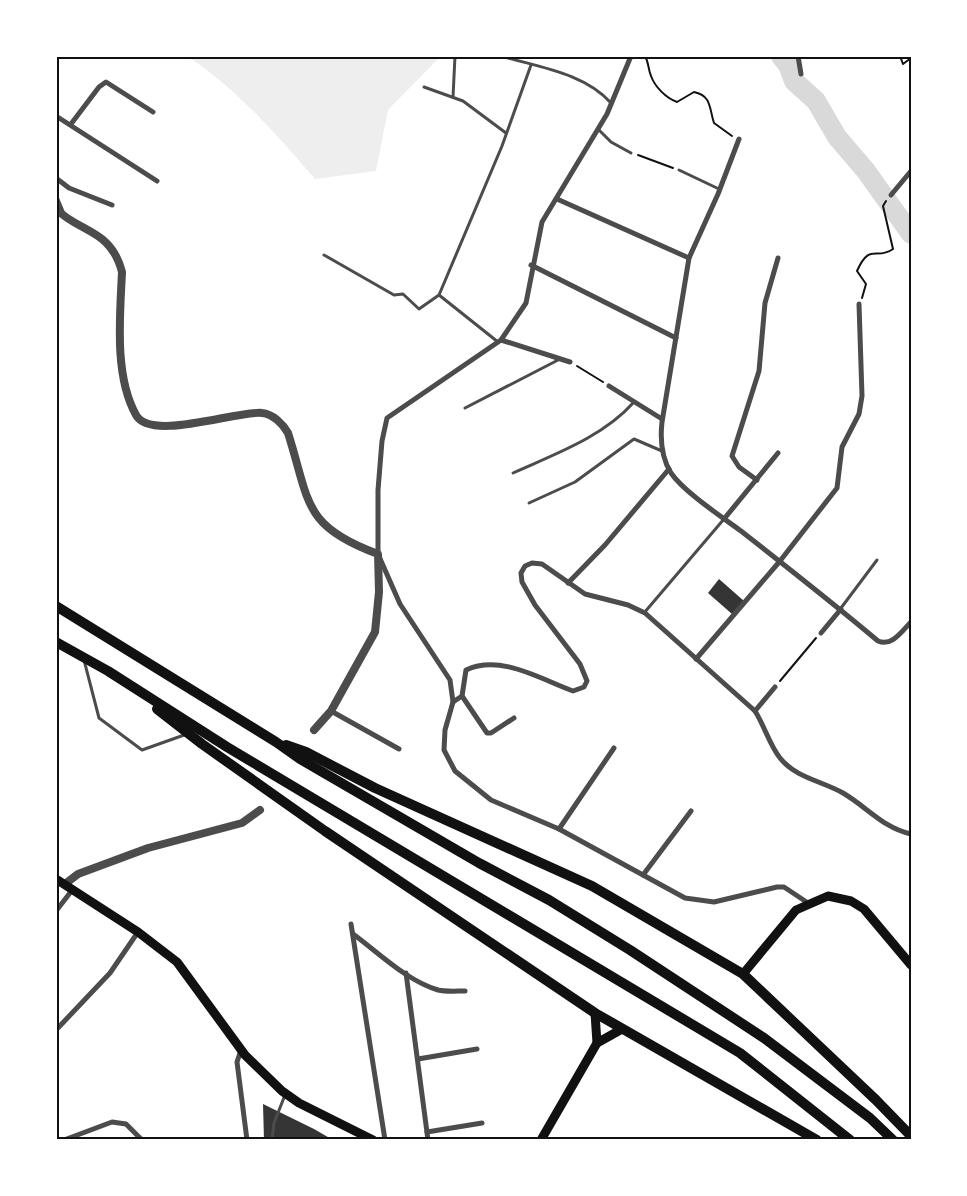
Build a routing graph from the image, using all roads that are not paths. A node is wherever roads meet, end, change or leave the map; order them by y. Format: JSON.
{"nodes":[{"id":1,"x":455,"y":56,"type":"edge"},
{"id":2,"x":500,"y":56,"type":"edge"},
{"id":3,"x":631,"y":56,"type":"edge"},
{"id":4,"x":798,"y":56,"type":"edge"},
{"id":5,"x":531,"y":65,"type":"junction"},
{"id":6,"x":801,"y":74,"type":"dead end"},
{"id":7,"x":424,"y":88,"type":"dead end"},
{"id":8,"x":453,"y":98,"type":"junction"},
{"id":9,"x":611,"y":104,"type":"junction"},
{"id":10,"x":153,"y":112,"type":"dead end"},
{"id":11,"x":56,"y":116,"type":"edge"},
{"id":12,"x":71,"y":124,"type":"junction"},
{"id":13,"x":598,"y":129,"type":"junction"},
{"id":14,"x":506,"y":133,"type":"junction"},
{"id":15,"x":739,"y":139,"type":"road end"},
{"id":16,"x":631,"y":153,"type":"road end"},
{"id":17,"x":679,"y":170,"type":"road end"},
{"id":18,"x":911,"y":171,"type":"edge"},
{"id":19,"x":56,"y":178,"type":"edge"},
{"id":20,"x":156,"y":181,"type":"dead end"},
{"id":21,"x":720,"y":189,"type":"junction"},
{"id":22,"x":890,"y":195,"type":"road end"},
{"id":23,"x":56,"y":197,"type":"edge"},
{"id":24,"x":557,"y":199,"type":"junction"},
{"id":25,"x":112,"y":205,"type":"dead end"},
{"id":26,"x":59,"y":211,"type":"edge"},
{"id":27,"x":324,"y":255,"type":"dead end"},
{"id":28,"x":689,"y":258,"type":"junction"},
{"id":29,"x":778,"y":258,"type":"dead end"},
{"id":30,"x":532,"y":266,"type":"junction"},
{"id":31,"x":439,"y":295,"type":"junction"},
{"id":32,"x":859,"y":304,"type":"road end"},
{"id":33,"x":676,"y":338,"type":"junction"},
{"id":34,"x":499,"y":341,"type":"junction"},
{"id":35,"x":561,"y":358,"type":"junction"},
{"id":36,"x":570,"y":362,"type":"road end"},
{"id":37,"x":609,"y":386,"type":"road end"},
{"id":38,"x":634,"y":402,"type":"junction"},
{"id":39,"x":465,"y":408,"type":"dead end"},
{"id":40,"x":662,"y":419,"type":"junction"},
{"id":41,"x":662,"y":451,"type":"junction"},
{"id":42,"x":778,"y":453,"type":"dead end"},
{"id":43,"x":669,"y":469,"type":"junction"},
{"id":44,"x":513,"y":473,"type":"dead end"},
{"id":45,"x":757,"y":480,"type":"junction"},
{"id":46,"x":529,"y":503,"type":"dead end"},
{"id":47,"x":724,"y":519,"type":"junction"},
{"id":48,"x":378,"y":554,"type":"junction"},
{"id":49,"x":877,"y":560,"type":"dead end"},
{"id":50,"x":780,"y":562,"type":"junction"},
{"id":51,"x":568,"y":583,"type":"junction"},
{"id":52,"x":56,"y":606,"type":"edge"},
{"id":53,"x":840,"y":609,"type":"junction"},
{"id":54,"x":644,"y":612,"type":"junction"},
{"id":55,"x":911,"y":622,"type":"edge"},
{"id":56,"x":820,"y":633,"type":"road end"},
{"id":57,"x":56,"y":642,"type":"edge"},
{"id":58,"x":84,"y":657,"type":"junction"},
{"id":59,"x":696,"y":659,"type":"junction"},
{"id":60,"x":108,"y":671,"type":"junction"},
{"id":61,"x":775,"y":687,"type":"road end"},
{"id":62,"x":462,"y":696,"type":"junction"},
{"id":63,"x":453,"y":702,"type":"junction"},
{"id":64,"x":331,"y":711,"type":"junction"},
{"id":65,"x":755,"y":711,"type":"junction"},
{"id":66,"x":514,"y":718,"type":"dead end"},
{"id":67,"x":314,"y":730,"type":"dead end"},
{"id":68,"x":189,"y":734,"type":"junction"},
{"id":69,"x":276,"y":742,"type":"junction"},
{"id":70,"x":399,"y":748,"type":"dead end"},
{"id":71,"x":614,"y":748,"type":"dead end"},
{"id":72,"x":260,"y":810,"type":"dead end"},
{"id":73,"x":691,"y":811,"type":"dead end"},
{"id":74,"x":559,"y":829,"type":"junction"},
{"id":75,"x":911,"y":834,"type":"edge"},
{"id":76,"x":643,"y":875,"type":"junction"},
{"id":77,"x":56,"y":879,"type":"edge"},
{"id":78,"x":69,"y":887,"type":"junction"},
{"id":79,"x":808,"y":903,"type":"junction"},
{"id":80,"x":56,"y":911,"type":"edge"},
{"id":81,"x":351,"y":924,"type":"dead end"},
{"id":82,"x":138,"y":932,"type":"junction"},
{"id":83,"x":353,"y":934,"type":"junction"},
{"id":84,"x":911,"y":966,"type":"edge"},
{"id":85,"x":406,"y":973,"type":"junction"},
{"id":86,"x":743,"y":974,"type":"junction"},
{"id":87,"x":466,"y":991,"type":"dead end"},
{"id":88,"x":595,"y":1013,"type":"junction"},
{"id":89,"x":622,"y":1029,"type":"junction"},
{"id":90,"x":56,"y":1030,"type":"edge"},
{"id":91,"x":597,"y":1043,"type":"junction"},
{"id":92,"x":241,"y":1049,"type":"junction"},
{"id":93,"x":477,"y":1049,"type":"dead end"},
{"id":94,"x":418,"y":1059,"type":"junction"},
{"id":95,"x":286,"y":1094,"type":"junction"},
{"id":96,"x":482,"y":1123,"type":"dead end"},
{"id":97,"x":427,"y":1132,"type":"junction"},
{"id":98,"x":911,"y":1136,"type":"edge"},
{"id":99,"x":64,"y":1140,"type":"edge"},
{"id":100,"x":142,"y":1140,"type":"edge"},
{"id":101,"x":247,"y":1140,"type":"edge"},
{"id":102,"x":272,"y":1140,"type":"edge"},
{"id":103,"x":373,"y":1140,"type":"edge"},
{"id":104,"x":386,"y":1140,"type":"edge"},
{"id":105,"x":428,"y":1140,"type":"edge"},
{"id":106,"x":540,"y":1140,"type":"edge"},
{"id":107,"x":817,"y":1140,"type":"edge"},
{"id":108,"x":850,"y":1140,"type":"edge"},
{"id":109,"x":893,"y":1140,"type":"edge"}],
"edges":[{"from":1,"to":8,"type":"lane"},
{"from":2,"to":5,"type":"lane"},
{"from":3,"to":9,"type":"street"},
{"from":4,"to":6,"type":"street"},
{"from":5,"to":9,"type":"lane"},
{"from":5,"to":14,"type":"lane"},
{"from":7,"to":8,"type":"lane"},
{"from":8,"to":14,"type":"lane"},
{"from":9,"to":13,"type":"street"},
{"from":10,"to":12,"type":"street"},
{"from":11,"to":12,"type":"street"},
{"from":12,"to":20,"type":"street"},
{"from":13,"to":16,"type":"lane"},
{"from":13,"to":24,"type":"street"},
{"from":14,"to":31,"type":"lane"},
{"from":15,"to":21,"type":"street"},
{"from":17,"to":21,"type":"lane"},
{"from":18,"to":22,"type":"street"},
{"from":19,"to":25,"type":"street"},
{"from":21,"to":28,"type":"street"},
{"from":23,"to":26,"type":"street"},
{"from":24,"to":28,"type":"street"},
{"from":24,"to":30,"type":"street"},
{"from":26,"to":48,"type":"street"},
{"from":27,"to":31,"type":"lane"},
{"from":28,"to":33,"type":"street"},
{"from":29,"to":45,"type":"street"},
{"from":30,"to":33,"type":"street"},
{"from":30,"to":34,"type":"street"},
{"from":31,"to":34,"type":"lane"},
{"from":32,"to":50,"type":"street"},
{"from":33,"to":40,"type":"street"},
{"from":34,"to":35,"type":"street"},
{"from":34,"to":48,"type":"street"},
{"from":35,"to":36,"type":"street"},
{"from":35,"to":39,"type":"lane"},
{"from":37,"to":38,"type":"street"},
{"from":38,"to":40,"type":"street"},
{"from":38,"to":44,"type":"lane"},
{"from":40,"to":41,"type":"street"},
{"from":41,"to":43,"type":"street"},
{"from":41,"to":46,"type":"lane"},
{"from":42,"to":45,"type":"street"},
{"from":43,"to":47,"type":"street"},
{"from":43,"to":51,"type":"street"},
{"from":45,"to":47,"type":"street"},
{"from":47,"to":50,"type":"street"},
{"from":47,"to":54,"type":"lane"},
{"from":48,"to":63,"type":"street"},
{"from":48,"to":64,"type":"street"},
{"from":49,"to":53,"type":"lane"},
{"from":50,"to":53,"type":"street"},
{"from":50,"to":59,"type":"street"},
{"from":51,"to":54,"type":"street"},
{"from":51,"to":62,"type":"street"},
{"from":52,"to":69,"type":"highway"},
{"from":53,"to":55,"type":"street"},
{"from":53,"to":56,"type":"street"},
{"from":54,"to":59,"type":"street"},
{"from":57,"to":58,"type":"highway"},
{"from":58,"to":60,"type":"highway"},
{"from":58,"to":68,"type":"lane"},
{"from":59,"to":65,"type":"street"},
{"from":60,"to":68,"type":"highway"},
{"from":60,"to":108,"type":"highway"},
{"from":61,"to":65,"type":"street"},
{"from":62,"to":63,"type":"street"},
{"from":62,"to":66,"type":"street"},
{"from":63,"to":74,"type":"street"},
{"from":64,"to":67,"type":"street"},
{"from":64,"to":70,"type":"street"},
{"from":65,"to":75,"type":"street"},
{"from":68,"to":88,"type":"highway"},
{"from":69,"to":86,"type":"highway"},
{"from":69,"to":109,"type":"highway"},
{"from":71,"to":74,"type":"street"},
{"from":72,"to":78,"type":"street"},
{"from":73,"to":76,"type":"street"},
{"from":74,"to":76,"type":"street"},
{"from":76,"to":79,"type":"street"},
{"from":77,"to":78,"type":"main road"},
{"from":78,"to":80,"type":"street"},
{"from":78,"to":82,"type":"main road"},
{"from":79,"to":84,"type":"main road"},
{"from":79,"to":86,"type":"main road"},
{"from":81,"to":83,"type":"street"},
{"from":82,"to":90,"type":"street"},
{"from":82,"to":92,"type":"main road"},
{"from":83,"to":85,"type":"street"},
{"from":83,"to":104,"type":"street"},
{"from":85,"to":87,"type":"street"},
{"from":85,"to":94,"type":"street"},
{"from":86,"to":98,"type":"highway"},
{"from":88,"to":89,"type":"highway"},
{"from":88,"to":91,"type":"main road"},
{"from":89,"to":91,"type":"main road"},
{"from":89,"to":107,"type":"highway"},
{"from":91,"to":106,"type":"main road"},
{"from":92,"to":95,"type":"main road"},
{"from":92,"to":101,"type":"street"},
{"from":93,"to":94,"type":"street"},
{"from":94,"to":97,"type":"street"},
{"from":95,"to":102,"type":"lane"},
{"from":95,"to":103,"type":"main road"},
{"from":96,"to":97,"type":"street"},
{"from":97,"to":105,"type":"street"},
{"from":99,"to":100,"type":"street"}]}
